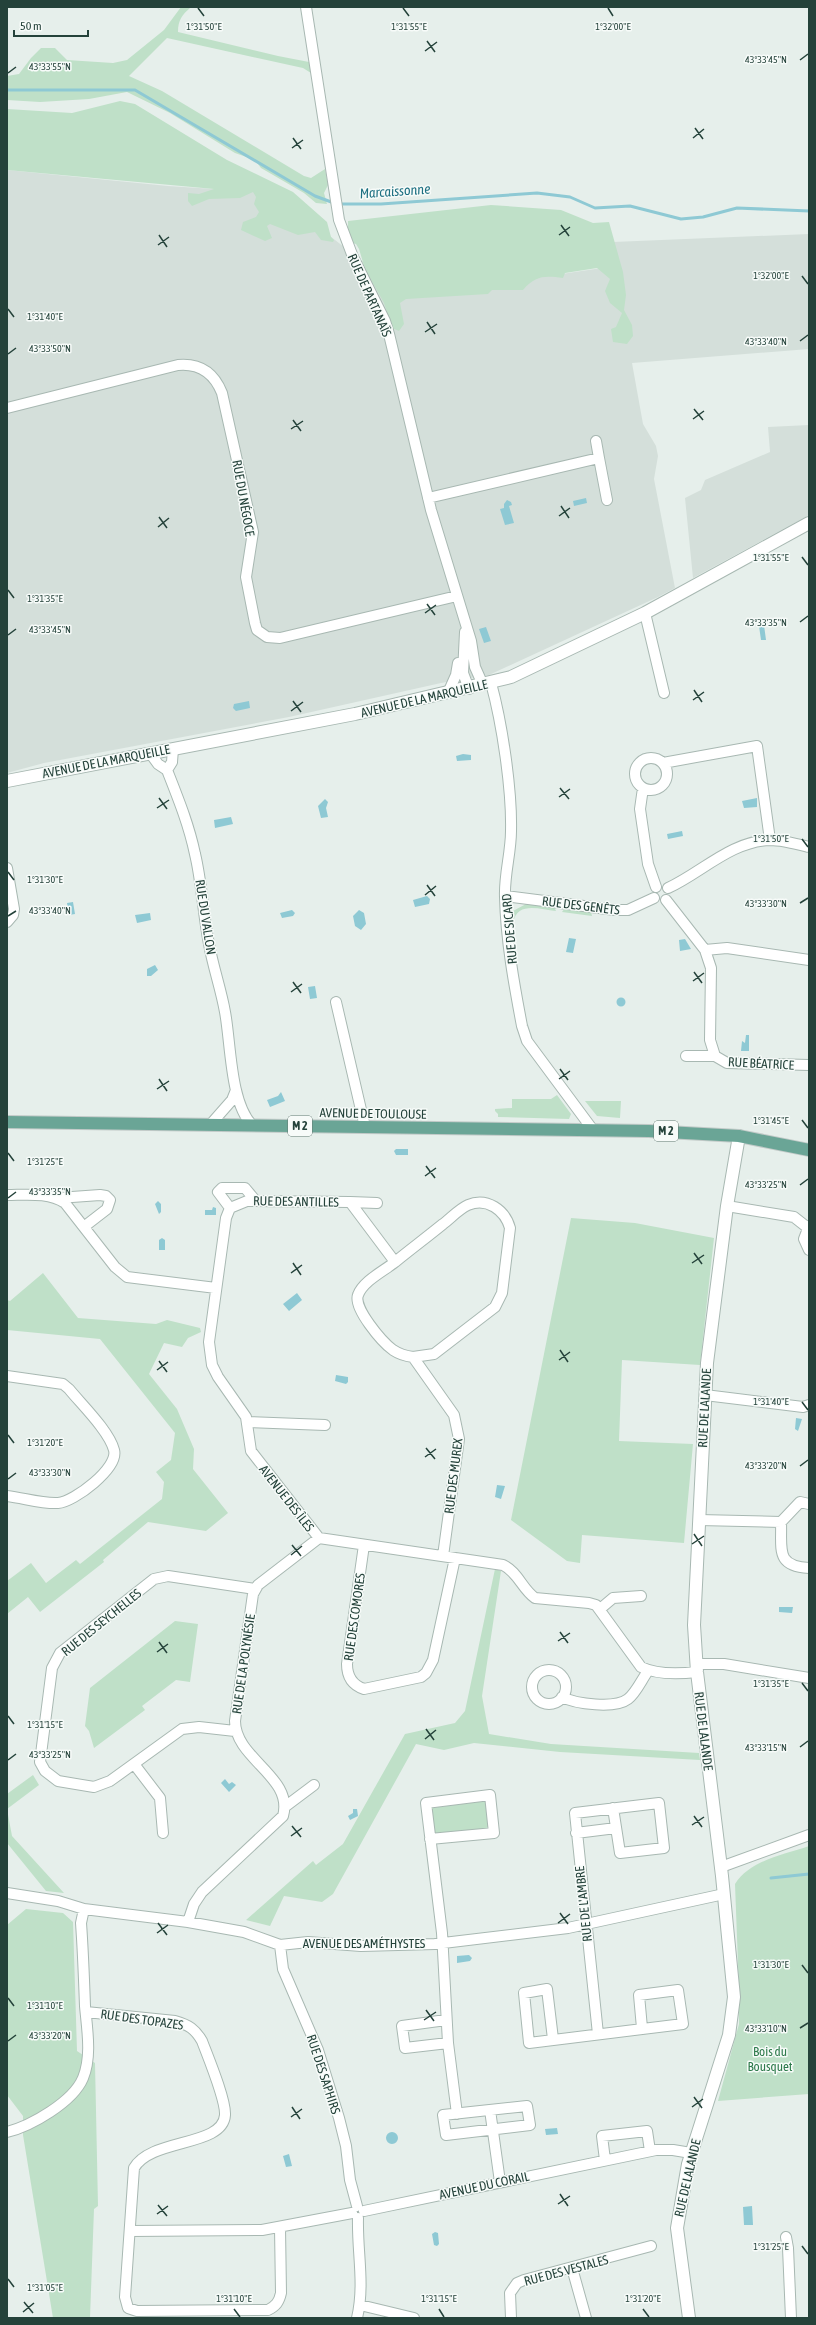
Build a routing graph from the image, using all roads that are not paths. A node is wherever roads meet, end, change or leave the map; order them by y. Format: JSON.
{"nodes":[{"id":1,"x":306,"y":7,"type":"edge"},
{"id":2,"x":7,"y":408,"type":"edge"},
{"id":3,"x":596,"y":441,"type":"dead end"},
{"id":4,"x":599,"y":458,"type":"junction"},
{"id":5,"x":428,"y":498,"type":"junction"},
{"id":6,"x":607,"y":500,"type":"dead end"},
{"id":7,"x":809,"y":523,"type":"edge"},
{"id":8,"x":457,"y":596,"type":"junction"},
{"id":9,"x":645,"y":613,"type":"junction"},
{"id":10,"x":465,"y":626,"type":"junction"},
{"id":11,"x":464,"y":639,"type":"junction"},
{"id":12,"x":487,"y":684,"type":"junction"},
{"id":13,"x":469,"y":689,"type":"junction"},
{"id":14,"x":448,"y":693,"type":"junction"},
{"id":15,"x":664,"y":693,"type":"dead end"},
{"id":16,"x":173,"y":749,"type":"junction"},
{"id":17,"x":150,"y":753,"type":"junction"},
{"id":18,"x":663,"y":763,"type":"junction"},
{"id":19,"x":167,"y":770,"type":"junction"},
{"id":20,"x":7,"y":781,"type":"edge"},
{"id":21,"x":643,"y":788,"type":"junction"},
{"id":22,"x":770,"y":840,"type":"junction"},
{"id":23,"x":809,"y":847,"type":"edge"},
{"id":24,"x":7,"y":868,"type":"edge"},
{"id":25,"x":656,"y":887,"type":"junction"},
{"id":26,"x":668,"y":888,"type":"junction"},
{"id":27,"x":505,"y":896,"type":"junction"},
{"id":28,"x":654,"y":898,"type":"junction"},
{"id":29,"x":666,"y":900,"type":"junction"},
{"id":30,"x":7,"y":922,"type":"edge"},
{"id":31,"x":705,"y":950,"type":"junction"},
{"id":32,"x":809,"y":960,"type":"edge"},
{"id":33,"x":336,"y":1002,"type":"dead end"},
{"id":34,"x":686,"y":1056,"type":"dead end"},
{"id":35,"x":715,"y":1056,"type":"junction"},
{"id":36,"x":809,"y":1065,"type":"edge"},
{"id":37,"x":236,"y":1090,"type":"junction"},
{"id":38,"x":7,"y":1122,"type":"edge"},
{"id":39,"x":210,"y":1125,"type":"junction"},
{"id":40,"x":252,"y":1125,"type":"junction"},
{"id":41,"x":365,"y":1127,"type":"junction"},
{"id":42,"x":593,"y":1130,"type":"junction"},
{"id":43,"x":738,"y":1136,"type":"junction"},
{"id":44,"x":809,"y":1150,"type":"edge"},
{"id":45,"x":7,"y":1195,"type":"edge"},
{"id":46,"x":58,"y":1198,"type":"junction"},
{"id":47,"x":255,"y":1200,"type":"junction"},
{"id":48,"x":350,"y":1202,"type":"junction"},
{"id":49,"x":377,"y":1203,"type":"dead end"},
{"id":50,"x":727,"y":1206,"type":"junction"},
{"id":51,"x":230,"y":1208,"type":"junction"},
{"id":52,"x":85,"y":1226,"type":"junction"},
{"id":53,"x":808,"y":1227,"type":"edge"},
{"id":54,"x":809,"y":1250,"type":"edge"},
{"id":55,"x":395,"y":1262,"type":"junction"},
{"id":56,"x":216,"y":1288,"type":"junction"},
{"id":57,"x":413,"y":1357,"type":"junction"},
{"id":58,"x":7,"y":1376,"type":"edge"},
{"id":59,"x":705,"y":1395,"type":"junction"},
{"id":60,"x":809,"y":1405,"type":"edge"},
{"id":61,"x":248,"y":1422,"type":"junction"},
{"id":62,"x":325,"y":1426,"type":"dead end"},
{"id":63,"x":7,"y":1496,"type":"edge"},
{"id":64,"x":809,"y":1504,"type":"edge"},
{"id":65,"x":699,"y":1520,"type":"junction"},
{"id":66,"x":781,"y":1522,"type":"junction"},
{"id":67,"x":319,"y":1538,"type":"junction"},
{"id":68,"x":364,"y":1545,"type":"junction"},
{"id":69,"x":443,"y":1556,"type":"junction"},
{"id":70,"x":455,"y":1558,"type":"junction"},
{"id":71,"x":809,"y":1568,"type":"edge"},
{"id":72,"x":255,"y":1589,"type":"junction"},
{"id":73,"x":641,"y":1596,"type":"dead end"},
{"id":74,"x":600,"y":1609,"type":"junction"},
{"id":75,"x":696,"y":1668,"type":"junction"},
{"id":76,"x":648,"y":1671,"type":"junction"},
{"id":77,"x":809,"y":1678,"type":"edge"},
{"id":78,"x":562,"y":1697,"type":"dead end"},
{"id":79,"x":235,"y":1731,"type":"junction"},
{"id":80,"x":134,"y":1764,"type":"junction"},
{"id":81,"x":314,"y":1785,"type":"dead end"},
{"id":82,"x":286,"y":1806,"type":"junction"},
{"id":83,"x":613,"y":1808,"type":"junction"},
{"id":84,"x":616,"y":1828,"type":"junction"},
{"id":85,"x":163,"y":1833,"type":"dead end"},
{"id":86,"x":576,"y":1833,"type":"junction"},
{"id":87,"x":809,"y":1835,"type":"edge"},
{"id":88,"x":430,"y":1839,"type":"junction"},
{"id":89,"x":721,"y":1867,"type":"junction"},
{"id":90,"x":7,"y":1893,"type":"edge"},
{"id":91,"x":724,"y":1894,"type":"junction"},
{"id":92,"x":84,"y":1909,"type":"junction"},
{"id":93,"x":188,"y":1922,"type":"junction"},
{"id":94,"x":585,"y":1924,"type":"junction"},
{"id":95,"x":442,"y":1943,"type":"junction"},
{"id":96,"x":280,"y":1945,"type":"junction"},
{"id":97,"x":86,"y":2012,"type":"junction"},
{"id":98,"x":446,"y":2020,"type":"junction"},
{"id":99,"x":642,"y":2028,"type":"junction"},
{"id":100,"x":598,"y":2034,"type":"junction"},
{"id":101,"x":553,"y":2039,"type":"junction"},
{"id":102,"x":448,"y":2043,"type":"junction"},
{"id":103,"x":490,"y":2110,"type":"junction"},
{"id":104,"x":457,"y":2114,"type":"junction"},
{"id":105,"x":492,"y":2131,"type":"junction"},
{"id":106,"x":7,"y":2132,"type":"edge"},
{"id":107,"x":650,"y":2151,"type":"junction"},
{"id":108,"x":691,"y":2153,"type":"junction"},
{"id":109,"x":604,"y":2160,"type":"junction"},
{"id":110,"x":500,"y":2182,"type":"junction"},
{"id":111,"x":358,"y":2212,"type":"junction"},
{"id":112,"x":280,"y":2228,"type":"junction"},
{"id":113,"x":130,"y":2231,"type":"junction"},
{"id":114,"x":786,"y":2237,"type":"dead end"},
{"id":115,"x":651,"y":2246,"type":"dead end"},
{"id":116,"x":572,"y":2268,"type":"junction"},
{"id":117,"x":360,"y":2305,"type":"junction"},
{"id":118,"x":358,"y":2318,"type":"edge"},
{"id":119,"x":414,"y":2318,"type":"edge"},
{"id":120,"x":511,"y":2318,"type":"edge"},
{"id":121,"x":586,"y":2318,"type":"edge"},
{"id":122,"x":689,"y":2318,"type":"edge"},
{"id":123,"x":791,"y":2318,"type":"edge"}],
"edges":[{"from":1,"to":5,"type":"street","name":"RUE DE PARTANAÏS"},
{"from":2,"to":8,"type":"street","name":"RUE DU NÉGOCE"},
{"from":3,"to":4,"type":"street"},
{"from":4,"to":5,"type":"street"},
{"from":4,"to":6,"type":"street"},
{"from":5,"to":8,"type":"street","name":"RUE DE PARTANAÏS"},
{"from":7,"to":9,"type":"street","name":"AVENUE DE LA MARQUEILLE"},
{"from":8,"to":10,"type":"street","name":"RUE DE PARTANAÏS"},
{"from":9,"to":12,"type":"street","name":"AVENUE DE LA MARQUEILLE"},
{"from":9,"to":15,"type":"street"},
{"from":10,"to":11,"type":"street","name":"RUE DE PARTANAÏS"},
{"from":10,"to":12,"type":"street","name":"RUE DE PARTANAÏS"},
{"from":11,"to":13,"type":"street","name":"RUE DE PARTANAÏS"},
{"from":11,"to":14,"type":"street","name":"RUE DE PARTANAÏS"},
{"from":12,"to":13,"type":"street","name":"AVENUE DE LA MARQUEILLE"},
{"from":12,"to":27,"type":"street","name":"RUE DE SICARD"},
{"from":13,"to":14,"type":"street","name":"AVENUE DE LA MARQUEILLE"},
{"from":14,"to":16,"type":"street","name":"AVENUE DE LA MARQUEILLE"},
{"from":16,"to":17,"type":"street","name":"AVENUE DE LA MARQUEILLE"},
{"from":16,"to":19,"type":"street"},
{"from":17,"to":19,"type":"street","name":"RUE DU VALLON"},
{"from":17,"to":20,"type":"street","name":"AVENUE DE LA MARQUEILLE"},
{"from":18,"to":21,"type":"street"},
{"from":18,"to":21,"type":"street"},
{"from":18,"to":22,"type":"street"},
{"from":19,"to":37,"type":"street","name":"RUE DU VALLON"},
{"from":21,"to":25,"type":"street"},
{"from":22,"to":23,"type":"street"},
{"from":22,"to":26,"type":"street"},
{"from":24,"to":30,"type":"street"},
{"from":25,"to":26,"type":"street"},
{"from":25,"to":28,"type":"street"},
{"from":26,"to":29,"type":"street"},
{"from":27,"to":28,"type":"street","name":"RUE DES GENÊTS"},
{"from":27,"to":42,"type":"street","name":"RUE DE SICARD"},
{"from":28,"to":29,"type":"street"},
{"from":29,"to":31,"type":"street"},
{"from":31,"to":32,"type":"street"},
{"from":31,"to":35,"type":"street","name":"RUE BÉATRICE"},
{"from":33,"to":41,"type":"street"},
{"from":34,"to":35,"type":"street","name":"RUE BÉATRICE"},
{"from":35,"to":36,"type":"street","name":"RUE BÉATRICE"},
{"from":37,"to":39,"type":"street"},
{"from":37,"to":40,"type":"street","name":"RUE DU VALLON"},
{"from":38,"to":39,"type":"main road","name":"AVENUE DE TOULOUSE","number":"M 2"},
{"from":39,"to":40,"type":"main road","name":"AVENUE DE TOULOUSE","number":"M 2"},
{"from":40,"to":41,"type":"main road","name":"AVENUE DE TOULOUSE","number":"M 2"},
{"from":41,"to":42,"type":"main road","name":"AVENUE DE TOULOUSE","number":"M 2"},
{"from":42,"to":43,"type":"main road","name":"AVENUE DE TOULOUSE","number":"M 2"},
{"from":43,"to":44,"type":"main road","number":"M 2"},
{"from":43,"to":50,"type":"street","name":"RUE DE LALANDE"},
{"from":45,"to":46,"type":"street"},
{"from":46,"to":52,"type":"street"},
{"from":46,"to":52,"type":"street"},
{"from":47,"to":48,"type":"street","name":"RUE DES ANTILLES"},
{"from":47,"to":51,"type":"street","name":"RUE DES ANTILLES"},
{"from":47,"to":51,"type":"street"},
{"from":48,"to":49,"type":"street","name":"RUE DES ANTILLES"},
{"from":48,"to":55,"type":"street","name":"RUE DES ANTILLES"},
{"from":50,"to":53,"type":"street"},
{"from":50,"to":59,"type":"street","name":"RUE DE LALANDE"},
{"from":51,"to":56,"type":"street"},
{"from":52,"to":56,"type":"street"},
{"from":53,"to":54,"type":"street"},
{"from":55,"to":57,"type":"street"},
{"from":55,"to":57,"type":"street"},
{"from":56,"to":61,"type":"street","name":"AVENUE DES ÎLES"},
{"from":57,"to":69,"type":"street","name":"RUE DES MUREX"},
{"from":58,"to":63,"type":"street"},
{"from":59,"to":60,"type":"street"},
{"from":59,"to":65,"type":"street","name":"RUE DE LALANDE"},
{"from":61,"to":62,"type":"street"},
{"from":61,"to":67,"type":"street","name":"AVENUE DES ÎLES"},
{"from":64,"to":66,"type":"street"},
{"from":65,"to":66,"type":"street"},
{"from":65,"to":75,"type":"street","name":"RUE DE LALANDE"},
{"from":66,"to":71,"type":"street"},
{"from":67,"to":68,"type":"street","name":"AVENUE DES ÎLES"},
{"from":67,"to":72,"type":"street"},
{"from":68,"to":69,"type":"street","name":"AVENUE DES ÎLES"},
{"from":68,"to":70,"type":"street","name":"RUE DES COMORES"},
{"from":69,"to":70,"type":"street","name":"AVENUE DES ÎLES"},
{"from":70,"to":74,"type":"street","name":"AVENUE DES ÎLES"},
{"from":72,"to":79,"type":"street","name":"RUE DE LA POLYNÉSIE"},
{"from":72,"to":80,"type":"street","name":"RUE DES SEYCHELLES"},
{"from":73,"to":74,"type":"street"},
{"from":74,"to":76,"type":"street"},
{"from":75,"to":76,"type":"street"},
{"from":75,"to":77,"type":"street"},
{"from":75,"to":89,"type":"street","name":"RUE DE LALANDE"},
{"from":76,"to":78,"type":"street"},
{"from":79,"to":80,"type":"street","name":"RUE DES SEYCHELLES"},
{"from":79,"to":82,"type":"street","name":"RUE DE LA POLYNÉSIE"},
{"from":80,"to":85,"type":"street"},
{"from":81,"to":82,"type":"street"},
{"from":82,"to":93,"type":"street"},
{"from":83,"to":84,"type":"street","name":"RUE DE L'AMBRE"},
{"from":83,"to":84,"type":"street","name":"RUE DE L'AMBRE"},
{"from":83,"to":86,"type":"street","name":"RUE DE L'AMBRE"},
{"from":84,"to":86,"type":"street"},
{"from":86,"to":94,"type":"street","name":"RUE DE L'AMBRE"},
{"from":87,"to":89,"type":"street"},
{"from":88,"to":88,"type":"street"},
{"from":88,"to":95,"type":"street"},
{"from":89,"to":91,"type":"street","name":"RUE DE LALANDE"},
{"from":90,"to":92,"type":"street","name":"AVENUE DES AMÉTHYSTES"},
{"from":91,"to":94,"type":"street","name":"AVENUE DES AMÉTHYSTES"},
{"from":91,"to":108,"type":"street","name":"RUE DE LALANDE"},
{"from":92,"to":93,"type":"street","name":"AVENUE DES AMÉTHYSTES"},
{"from":92,"to":97,"type":"street"},
{"from":93,"to":96,"type":"street","name":"AVENUE DES AMÉTHYSTES"},
{"from":94,"to":95,"type":"street","name":"AVENUE DES AMÉTHYSTES"},
{"from":94,"to":100,"type":"street","name":"RUE DE L'AMBRE"},
{"from":95,"to":96,"type":"street","name":"AVENUE DES AMÉTHYSTES"},
{"from":95,"to":98,"type":"street"},
{"from":96,"to":111,"type":"street","name":"RUE DES SAPHIRS"},
{"from":97,"to":106,"type":"street"},
{"from":97,"to":113,"type":"street","name":"RUE DES TOPAZES"},
{"from":98,"to":102,"type":"street"},
{"from":98,"to":102,"type":"street"},
{"from":99,"to":99,"type":"street"},
{"from":99,"to":100,"type":"street"},
{"from":100,"to":101,"type":"street"},
{"from":101,"to":101,"type":"street"},
{"from":102,"to":104,"type":"street"},
{"from":103,"to":104,"type":"street"},
{"from":103,"to":105,"type":"street"},
{"from":103,"to":105,"type":"street"},
{"from":104,"to":105,"type":"street"},
{"from":105,"to":110,"type":"street"},
{"from":107,"to":108,"type":"street","name":"AVENUE DU CORAIL"},
{"from":107,"to":109,"type":"street","name":"AVENUE DU CORAIL"},
{"from":107,"to":109,"type":"street"},
{"from":108,"to":122,"type":"street","name":"RUE DE LALANDE"},
{"from":109,"to":110,"type":"street","name":"AVENUE DU CORAIL"},
{"from":110,"to":111,"type":"street","name":"AVENUE DU CORAIL"},
{"from":111,"to":112,"type":"street","name":"AVENUE DU CORAIL"},
{"from":111,"to":117,"type":"street","name":"RUE DES SAPHIRS"},
{"from":112,"to":113,"type":"street","name":"AVENUE DU CORAIL"},
{"from":112,"to":113,"type":"street","name":"RUE DES TOPAZES"},
{"from":114,"to":123,"type":"street"},
{"from":115,"to":116,"type":"street","name":"RUE DES VESTALES"},
{"from":116,"to":120,"type":"street","name":"RUE DES VESTALES"},
{"from":116,"to":121,"type":"street"},
{"from":117,"to":118,"type":"street","name":"RUE DES SAPHIRS"},
{"from":117,"to":119,"type":"street"}]}
